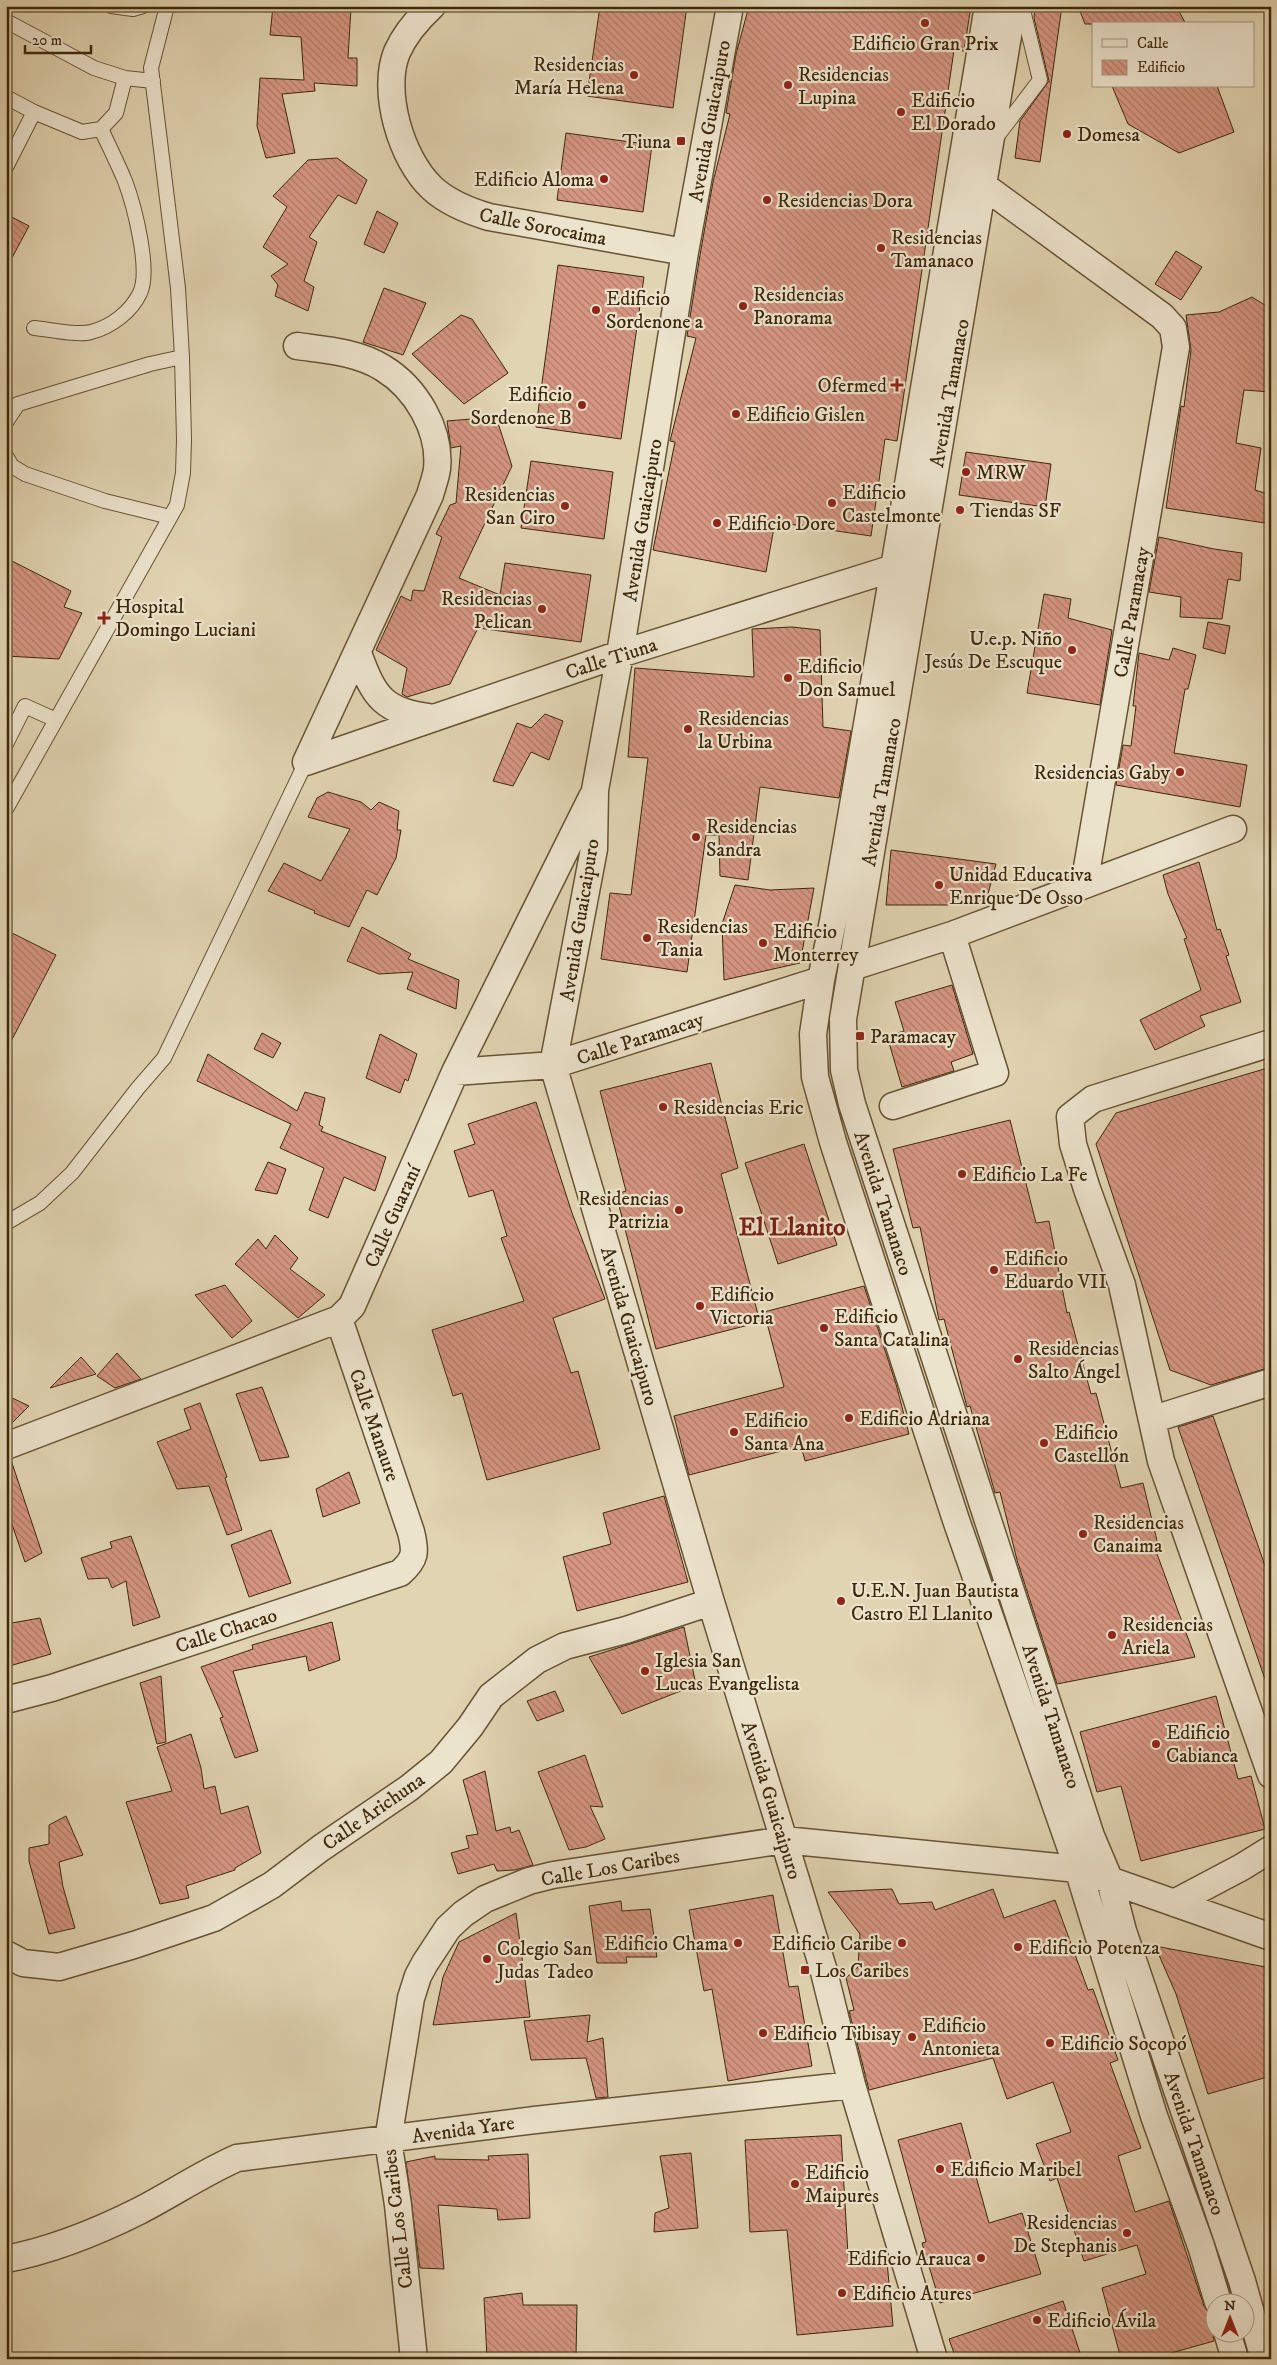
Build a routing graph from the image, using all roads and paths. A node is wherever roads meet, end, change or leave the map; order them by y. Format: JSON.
{"nodes":[{"id":1,"x":110,"y":6,"type":"edge"},
{"id":2,"x":143,"y":6,"type":"edge"},
{"id":3,"x":167,"y":6,"type":"edge"},
{"id":4,"x":432,"y":6,"type":"edge"},
{"id":5,"x":730,"y":6,"type":"edge"},
{"id":6,"x":988,"y":6,"type":"edge"},
{"id":7,"x":1013,"y":6,"type":"edge"},
{"id":8,"x":1022,"y":6,"type":"edge"},
{"id":9,"x":6,"y":22,"type":"edge"},
{"id":10,"x":126,"y":78,"type":"junction"},
{"id":11,"x":152,"y":81,"type":"junction"},
{"id":12,"x":6,"y":97,"type":"edge"},
{"id":13,"x":34,"y":112,"type":"junction"},
{"id":14,"x":101,"y":129,"type":"junction"},
{"id":15,"x":990,"y":145,"type":"junction"},
{"id":16,"x":6,"y":167,"type":"edge"},
{"id":17,"x":984,"y":186,"type":"junction"},
{"id":18,"x":685,"y":252,"type":"junction"},
{"id":19,"x":34,"y":328,"type":"dead end"},
{"id":20,"x":297,"y":346,"type":"dead end"},
{"id":21,"x":182,"y":357,"type":"junction"},
{"id":22,"x":6,"y":422,"type":"edge"},
{"id":23,"x":6,"y":456,"type":"edge"},
{"id":24,"x":170,"y":518,"type":"junction"},
{"id":25,"x":920,"y":566,"type":"junction"},
{"id":26,"x":894,"y":568,"type":"junction"},
{"id":27,"x":358,"y":654,"type":"junction"},
{"id":28,"x":620,"y":654,"type":"junction"},
{"id":29,"x":436,"y":718,"type":"junction"},
{"id":30,"x":56,"y":720,"type":"junction"},
{"id":31,"x":6,"y":744,"type":"edge"},
{"id":32,"x":306,"y":762,"type":"junction"},
{"id":33,"x":596,"y":790,"type":"junction"},
{"id":34,"x":6,"y":809,"type":"edge"},
{"id":35,"x":1233,"y":829,"type":"dead end"},
{"id":36,"x":1084,"y":885,"type":"junction"},
{"id":37,"x":952,"y":935,"type":"junction"},
{"id":38,"x":852,"y":967,"type":"junction"},
{"id":39,"x":821,"y":980,"type":"junction"},
{"id":40,"x":1271,"y":1044,"type":"edge"},
{"id":41,"x":553,"y":1065,"type":"junction"},
{"id":42,"x":455,"y":1072,"type":"junction"},
{"id":43,"x":893,"y":1106,"type":"dead end"},
{"id":44,"x":6,"y":1223,"type":"edge"},
{"id":45,"x":339,"y":1319,"type":"junction"},
{"id":46,"x":1271,"y":1382,"type":"edge"},
{"id":47,"x":1154,"y":1419,"type":"junction"},
{"id":48,"x":6,"y":1446,"type":"edge"},
{"id":49,"x":411,"y":1532,"type":"joint"},
{"id":50,"x":711,"y":1602,"type":"junction"},
{"id":51,"x":6,"y":1700,"type":"edge"},
{"id":52,"x":1271,"y":1775,"type":"edge"},
{"id":53,"x":784,"y":1840,"type":"junction"},
{"id":54,"x":1271,"y":1849,"type":"edge"},
{"id":55,"x":1078,"y":1869,"type":"junction"},
{"id":56,"x":1110,"y":1881,"type":"junction"},
{"id":57,"x":1174,"y":1903,"type":"junction"},
{"id":58,"x":1271,"y":1937,"type":"edge"},
{"id":59,"x":6,"y":1954,"type":"edge"},
{"id":60,"x":852,"y":2085,"type":"junction"},
{"id":61,"x":388,"y":2140,"type":"junction"},
{"id":62,"x":6,"y":2259,"type":"edge"},
{"id":63,"x":1242,"y":2281,"type":"junction"},
{"id":64,"x":1215,"y":2292,"type":"edge"},
{"id":65,"x":1271,"y":2309,"type":"edge"},
{"id":66,"x":1230,"y":2342,"type":"edge"},
{"id":67,"x":414,"y":2359,"type":"edge"},
{"id":68,"x":934,"y":2359,"type":"edge"},
{"id":69,"x":1235,"y":2359,"type":"edge"},
{"id":70,"x":1264,"y":2359,"type":"edge"}],
"edges":[{"from":1,"to":2,"type":"lane"},
{"from":3,"to":11,"type":"lane"},
{"from":4,"to":18,"type":"street","name":"Calle Sorocaima"},
{"from":5,"to":18,"type":"street","name":"Avenida Guaicaipuro"},
{"from":6,"to":26,"type":"street","name":"Avenida Tamanaco"},
{"from":7,"to":15,"type":"street","name":"Avenida Tamanaco"},
{"from":8,"to":15,"type":"lane"},
{"from":9,"to":10,"type":"lane"},
{"from":10,"to":11,"type":"lane"},
{"from":10,"to":14,"type":"lane"},
{"from":11,"to":21,"type":"lane"},
{"from":12,"to":13,"type":"lane"},
{"from":13,"to":14,"type":"lane"},
{"from":13,"to":16,"type":"lane"},
{"from":14,"to":19,"type":"lane"},
{"from":15,"to":17,"type":"street","name":"Avenida Tamanaco"},
{"from":17,"to":25,"type":"street","name":"Avenida Tamanaco"},
{"from":17,"to":36,"type":"street","name":"Calle Paramacay"},
{"from":18,"to":28,"type":"street","name":"Avenida Guaicaipuro"},
{"from":20,"to":27,"type":"street"},
{"from":21,"to":22,"type":"lane"},
{"from":21,"to":24,"type":"lane"},
{"from":23,"to":24,"type":"lane"},
{"from":24,"to":30,"type":"lane"},
{"from":25,"to":26,"type":"street","name":"Calle Tiuna"},
{"from":25,"to":38,"type":"street","name":"Avenida Tamanaco"},
{"from":26,"to":28,"type":"street","name":"Calle Tiuna"},
{"from":26,"to":39,"type":"street","name":"Avenida Tamanaco"},
{"from":27,"to":29,"type":"street"},
{"from":27,"to":32,"type":"street"},
{"from":28,"to":29,"type":"street","name":"Calle Tiuna"},
{"from":28,"to":33,"type":"street","name":"Avenida Guaicaipuro"},
{"from":29,"to":32,"type":"street","name":"Calle Tiuna"},
{"from":30,"to":31,"type":"lane"},
{"from":30,"to":34,"type":"lane"},
{"from":32,"to":44,"type":"lane"},
{"from":33,"to":41,"type":"street","name":"Avenida Guaicaipuro"},
{"from":33,"to":42,"type":"street","name":"Calle Guaraní"},
{"from":35,"to":36,"type":"street"},
{"from":36,"to":37,"type":"street"},
{"from":37,"to":38,"type":"street"},
{"from":37,"to":43,"type":"street"},
{"from":38,"to":56,"type":"street","name":"Avenida Tamanaco"},
{"from":39,"to":41,"type":"street","name":"Calle Paramacay"},
{"from":39,"to":55,"type":"street","name":"Avenida Tamanaco"},
{"from":40,"to":47,"type":"street"},
{"from":41,"to":42,"type":"street","name":"Calle Paramacay"},
{"from":41,"to":50,"type":"street","name":"Avenida Guaicaipuro"},
{"from":42,"to":45,"type":"street","name":"Calle Guaraní"},
{"from":45,"to":48,"type":"street","name":"Calle Guaraní"},
{"from":45,"to":49,"type":"street","name":"Calle Manaure"},
{"from":46,"to":47,"type":"street"},
{"from":47,"to":52,"type":"street"},
{"from":49,"to":51,"type":"street","name":"Calle Chacao"},
{"from":50,"to":53,"type":"street","name":"Avenida Guaicaipuro"},
{"from":50,"to":59,"type":"street","name":"Calle Arichuna"},
{"from":53,"to":55,"type":"street","name":"Calle Los Caribes"},
{"from":53,"to":60,"type":"street","name":"Avenida Guaicaipuro"},
{"from":53,"to":61,"type":"street","name":"Calle Los Caribes"},
{"from":54,"to":57,"type":"street"},
{"from":55,"to":56,"type":"street","name":"Calle Los Caribes"},
{"from":55,"to":64,"type":"street","name":"Avenida Tamanaco"},
{"from":56,"to":57,"type":"street","name":"Calle Los Caribes"},
{"from":56,"to":63,"type":"street","name":"Avenida Tamanaco"},
{"from":57,"to":58,"type":"street","name":"Calle Los Caribes"},
{"from":60,"to":61,"type":"street","name":"Avenida Yare"},
{"from":60,"to":68,"type":"street","name":"Avenida Guaicaipuro"},
{"from":61,"to":62,"type":"street","name":"Avenida Yare"},
{"from":61,"to":67,"type":"street","name":"Calle Los Caribes"},
{"from":63,"to":65,"type":"street"},
{"from":63,"to":70,"type":"street","name":"Avenida Tamanaco"},
{"from":66,"to":69,"type":"street"}]}
